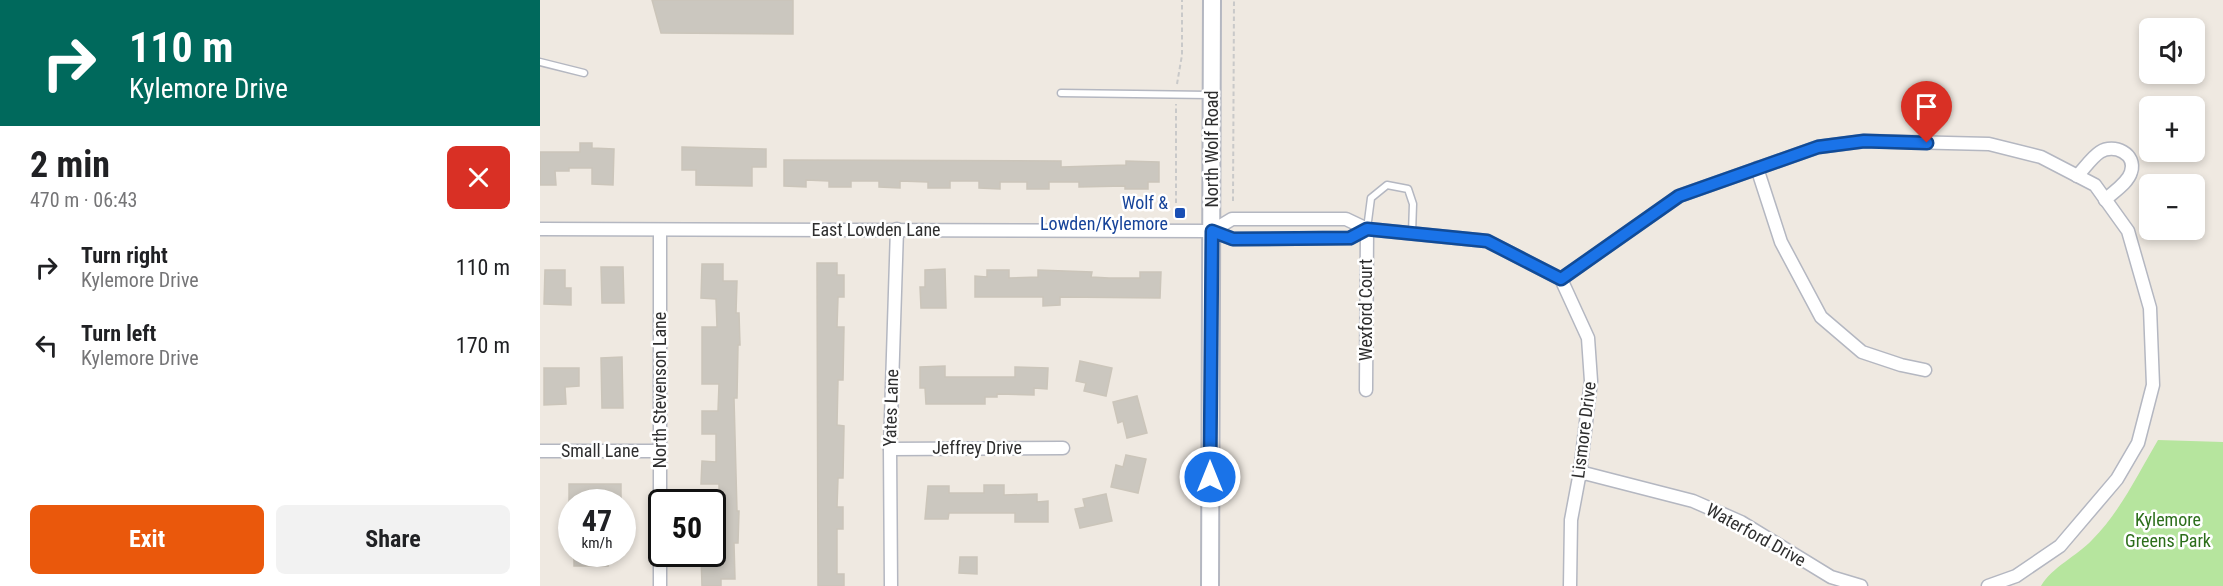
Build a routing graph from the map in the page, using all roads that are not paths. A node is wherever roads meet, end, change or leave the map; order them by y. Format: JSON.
{"nodes":[{"id":1,"x":1212,"y":0,"type":"edge"},
{"id":2,"x":540,"y":62,"type":"edge"},
{"id":3,"x":584,"y":73,"type":"dead end"},
{"id":4,"x":1061,"y":93,"type":"dead end"},
{"id":5,"x":1213,"y":95,"type":"junction"},
{"id":6,"x":1757,"y":168,"type":"junction"},
{"id":7,"x":2077,"y":176,"type":"junction"},
{"id":8,"x":2105,"y":200,"type":"junction"},
{"id":9,"x":540,"y":229,"type":"edge"},
{"id":10,"x":897,"y":229,"type":"junction"},
{"id":11,"x":1367,"y":229,"type":"junction"},
{"id":12,"x":660,"y":230,"type":"junction"},
{"id":13,"x":1212,"y":231,"type":"junction"},
{"id":14,"x":1412,"y":234,"type":"junction"},
{"id":15,"x":1561,"y":279,"type":"junction"},
{"id":16,"x":1925,"y":370,"type":"dead end"},
{"id":17,"x":1366,"y":390,"type":"dead end"},
{"id":18,"x":1064,"y":448,"type":"dead end"},
{"id":19,"x":890,"y":449,"type":"junction"},
{"id":20,"x":540,"y":451,"type":"edge"},
{"id":21,"x":660,"y":451,"type":"junction"},
{"id":22,"x":1580,"y":472,"type":"junction"},
{"id":23,"x":1830,"y":581,"type":"edge"},
{"id":24,"x":2019,"y":581,"type":"edge"},
{"id":25,"x":660,"y":586,"type":"edge"},
{"id":26,"x":891,"y":586,"type":"edge"},
{"id":27,"x":1210,"y":586,"type":"edge"},
{"id":28,"x":1570,"y":586,"type":"edge"},
{"id":29,"x":1861,"y":586,"type":"edge"},
{"id":30,"x":1988,"y":586,"type":"edge"}],
"edges":[{"from":1,"to":5,"type":"main road","name":"North Wolf Road"},
{"from":2,"to":3,"type":"lane"},
{"from":4,"to":5,"type":"lane"},
{"from":5,"to":13,"type":"main road","name":"North Wolf Road"},
{"from":6,"to":7,"type":"street"},
{"from":6,"to":15,"type":"street"},
{"from":6,"to":16,"type":"street"},
{"from":7,"to":8,"type":"street"},
{"from":7,"to":8,"type":"street"},
{"from":8,"to":24,"type":"street"},
{"from":9,"to":12,"type":"street","name":"East Lowden Lane"},
{"from":10,"to":12,"type":"street","name":"East Lowden Lane"},
{"from":10,"to":13,"type":"street","name":"East Lowden Lane"},
{"from":10,"to":19,"type":"street","name":"Yates Lane"},
{"from":11,"to":13,"type":"street"},
{"from":11,"to":13,"type":"street"},
{"from":11,"to":14,"type":"street"},
{"from":11,"to":14,"type":"lane"},
{"from":11,"to":17,"type":"street","name":"Wexford Court"},
{"from":12,"to":21,"type":"street","name":"North Stevenson Lane"},
{"from":13,"to":27,"type":"main road","name":"North Wolf Road"},
{"from":14,"to":15,"type":"street"},
{"from":15,"to":22,"type":"street","name":"Lismore Drive"},
{"from":18,"to":19,"type":"street","name":"Jeffrey Drive"},
{"from":19,"to":26,"type":"street","name":"Yates Lane"},
{"from":20,"to":21,"type":"street","name":"Small Lane"},
{"from":21,"to":25,"type":"street","name":"North Stevenson Lane"},
{"from":22,"to":23,"type":"street","name":"Waterford Drive"},
{"from":22,"to":28,"type":"street","name":"Lismore Drive"},
{"from":23,"to":29,"type":"street","name":"Waterford Drive"},
{"from":24,"to":30,"type":"street"}]}
